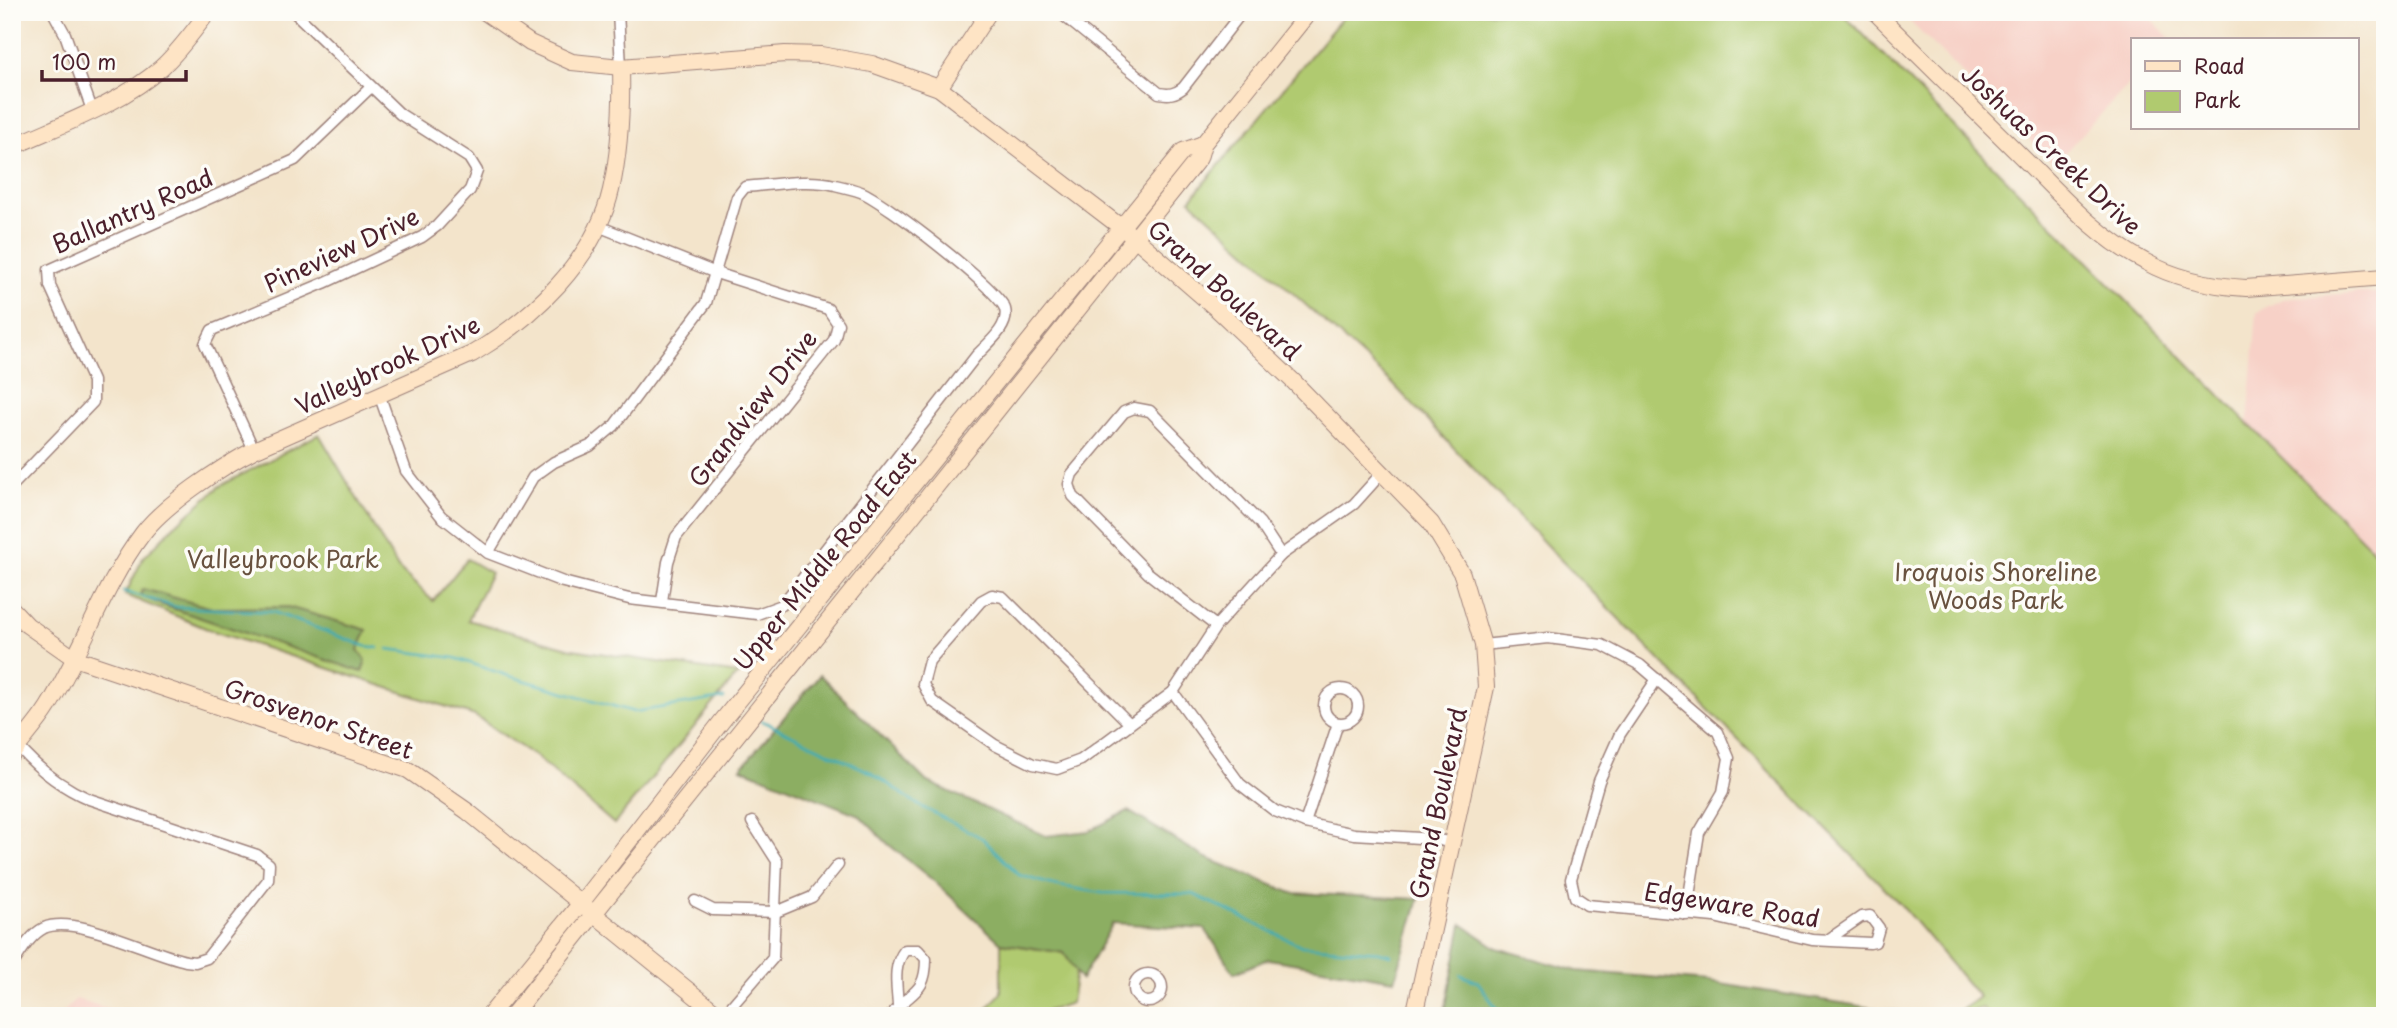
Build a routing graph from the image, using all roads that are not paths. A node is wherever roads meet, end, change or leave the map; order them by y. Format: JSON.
{"nodes":[{"id":1,"x":53,"y":12,"type":"edge"},
{"id":2,"x":208,"y":12,"type":"edge"},
{"id":3,"x":294,"y":12,"type":"edge"},
{"id":4,"x":485,"y":12,"type":"edge"},
{"id":5,"x":618,"y":12,"type":"edge"},
{"id":6,"x":989,"y":12,"type":"edge"},
{"id":7,"x":1059,"y":12,"type":"edge"},
{"id":8,"x":1242,"y":12,"type":"edge"},
{"id":9,"x":1309,"y":12,"type":"edge"},
{"id":10,"x":1875,"y":12,"type":"edge"},
{"id":11,"x":621,"y":67,"type":"junction"},
{"id":12,"x":370,"y":87,"type":"junction"},
{"id":13,"x":939,"y":88,"type":"junction"},
{"id":14,"x":92,"y":110,"type":"junction"},
{"id":15,"x":12,"y":147,"type":"edge"},
{"id":16,"x":598,"y":226,"type":"junction"},
{"id":17,"x":1129,"y":233,"type":"junction"},
{"id":18,"x":716,"y":273,"type":"junction"},
{"id":19,"x":2385,"y":277,"type":"edge"},
{"id":20,"x":379,"y":394,"type":"junction"},
{"id":21,"x":254,"y":450,"type":"junction"},
{"id":22,"x":1381,"y":474,"type":"junction"},
{"id":23,"x":12,"y":486,"type":"edge"},
{"id":24,"x":488,"y":553,"type":"junction"},
{"id":25,"x":1281,"y":555,"type":"junction"},
{"id":26,"x":662,"y":601,"type":"junction"},
{"id":27,"x":12,"y":609,"type":"edge"},
{"id":28,"x":1216,"y":625,"type":"junction"},
{"id":29,"x":1483,"y":645,"type":"junction"},
{"id":30,"x":74,"y":658,"type":"junction"},
{"id":31,"x":1657,"y":679,"type":"junction"},
{"id":32,"x":1173,"y":692,"type":"junction"},
{"id":33,"x":1338,"y":723,"type":"dead end"},
{"id":34,"x":1130,"y":724,"type":"junction"},
{"id":35,"x":15,"y":750,"type":"edge"},
{"id":36,"x":752,"y":822,"type":"dead end"},
{"id":37,"x":1304,"y":822,"type":"junction"},
{"id":38,"x":1451,"y":842,"type":"junction"},
{"id":39,"x":838,"y":865,"type":"dead end"},
{"id":40,"x":695,"y":901,"type":"dead end"},
{"id":41,"x":587,"y":908,"type":"junction"},
{"id":42,"x":776,"y":912,"type":"junction"},
{"id":43,"x":1686,"y":915,"type":"junction"},
{"id":44,"x":1829,"y":939,"type":"dead end"},
{"id":45,"x":12,"y":965,"type":"edge"},
{"id":46,"x":1149,"y":1003,"type":"dead end"},
{"id":47,"x":898,"y":1005,"type":"junction"},
{"id":48,"x":489,"y":1016,"type":"edge"},
{"id":49,"x":512,"y":1016,"type":"edge"},
{"id":50,"x":722,"y":1016,"type":"edge"},
{"id":51,"x":891,"y":1016,"type":"edge"},
{"id":52,"x":1151,"y":1016,"type":"edge"},
{"id":53,"x":1414,"y":1016,"type":"edge"}],
"edges":[{"from":1,"to":14,"type":"street"},
{"from":2,"to":14,"type":"street"},
{"from":3,"to":12,"type":"street","name":"Pineview Drive"},
{"from":4,"to":11,"type":"street","name":"Grand Boulevard"},
{"from":5,"to":11,"type":"street","name":"Valleybrook Drive"},
{"from":6,"to":13,"type":"street"},
{"from":7,"to":8,"type":"street"},
{"from":9,"to":17,"type":"street","name":"Upper Middle Road East"},
{"from":10,"to":19,"type":"street","name":"Joshuas Creek Drive"},
{"from":11,"to":13,"type":"street","name":"Grand Boulevard"},
{"from":11,"to":16,"type":"street","name":"Valleybrook Drive"},
{"from":12,"to":21,"type":"street","name":"Pineview Drive"},
{"from":12,"to":23,"type":"street","name":"Ballantry Road"},
{"from":13,"to":17,"type":"street","name":"Grand Boulevard"},
{"from":14,"to":15,"type":"street"},
{"from":16,"to":18,"type":"street","name":"Grandview Drive"},
{"from":16,"to":20,"type":"street","name":"Valleybrook Drive"},
{"from":17,"to":22,"type":"street","name":"Grand Boulevard"},
{"from":17,"to":41,"type":"street","name":"Upper Middle Road East"},
{"from":18,"to":24,"type":"street"},
{"from":18,"to":26,"type":"street","name":"Grandview Drive"},
{"from":18,"to":26,"type":"street"},
{"from":20,"to":21,"type":"street","name":"Valleybrook Drive"},
{"from":20,"to":24,"type":"street"},
{"from":21,"to":30,"type":"street","name":"Valleybrook Drive"},
{"from":22,"to":25,"type":"street"},
{"from":22,"to":29,"type":"street","name":"Grand Boulevard"},
{"from":24,"to":26,"type":"street"},
{"from":25,"to":28,"type":"street"},
{"from":25,"to":28,"type":"street"},
{"from":27,"to":30,"type":"street","name":"Grosvenor Street"},
{"from":28,"to":32,"type":"street"},
{"from":29,"to":31,"type":"street"},
{"from":29,"to":38,"type":"street","name":"Grand Boulevard"},
{"from":30,"to":35,"type":"street","name":"Valleybrook Drive"},
{"from":30,"to":41,"type":"street","name":"Grosvenor Street"},
{"from":31,"to":43,"type":"street"},
{"from":31,"to":43,"type":"street","name":"Edgeware Road"},
{"from":32,"to":34,"type":"street"},
{"from":32,"to":37,"type":"street"},
{"from":33,"to":37,"type":"street"},
{"from":34,"to":34,"type":"street"},
{"from":35,"to":45,"type":"street"},
{"from":36,"to":42,"type":"street"},
{"from":37,"to":38,"type":"street"},
{"from":38,"to":53,"type":"street","name":"Grand Boulevard"},
{"from":39,"to":42,"type":"street"},
{"from":40,"to":42,"type":"street"},
{"from":41,"to":48,"type":"street","name":"Upper Middle Road East"},
{"from":41,"to":49,"type":"street","name":"Upper Middle Road East"},
{"from":41,"to":50,"type":"street","name":"Grosvenor Street"},
{"from":42,"to":50,"type":"street"},
{"from":43,"to":44,"type":"street","name":"Edgeware Road"},
{"from":46,"to":52,"type":"street"},
{"from":47,"to":47,"type":"street"},
{"from":47,"to":51,"type":"street"}]}
